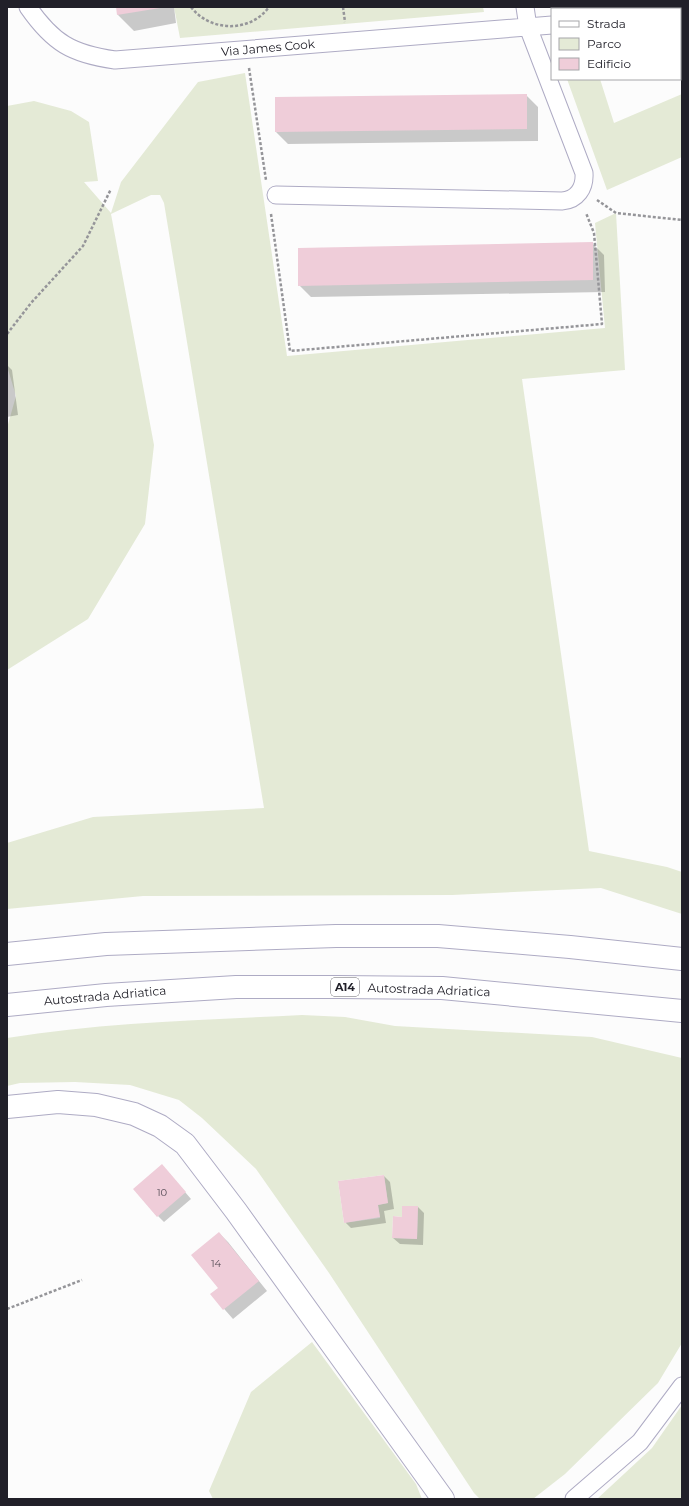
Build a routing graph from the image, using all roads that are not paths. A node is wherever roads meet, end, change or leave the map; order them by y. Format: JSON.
{"nodes":[{"id":1,"x":28,"y":7,"type":"edge"},
{"id":2,"x":525,"y":7,"type":"edge"},
{"id":3,"x":551,"y":25,"type":"edge"},
{"id":4,"x":528,"y":27,"type":"junction"},
{"id":5,"x":271,"y":197,"type":"road end"},
{"id":6,"x":7,"y":954,"type":"edge"},
{"id":7,"x":682,"y":959,"type":"edge"},
{"id":8,"x":7,"y":1005,"type":"edge"},
{"id":9,"x":682,"y":1011,"type":"edge"},
{"id":10,"x":7,"y":1107,"type":"edge"},
{"id":11,"x":682,"y":1386,"type":"edge"},
{"id":12,"x":443,"y":1499,"type":"edge"},
{"id":13,"x":574,"y":1499,"type":"edge"}],
"edges":[{"from":1,"to":4,"type":"street","name":"Via James Cook"},
{"from":2,"to":4,"type":"street"},
{"from":3,"to":4,"type":"street","name":"Via James Cook"},
{"from":4,"to":5,"type":"street"},
{"from":6,"to":7,"type":"main road"},
{"from":8,"to":9,"type":"main road","name":"Autostrada Adriatica","number":"A14"},
{"from":10,"to":12,"type":"main road"},
{"from":11,"to":13,"type":"street"}]}
